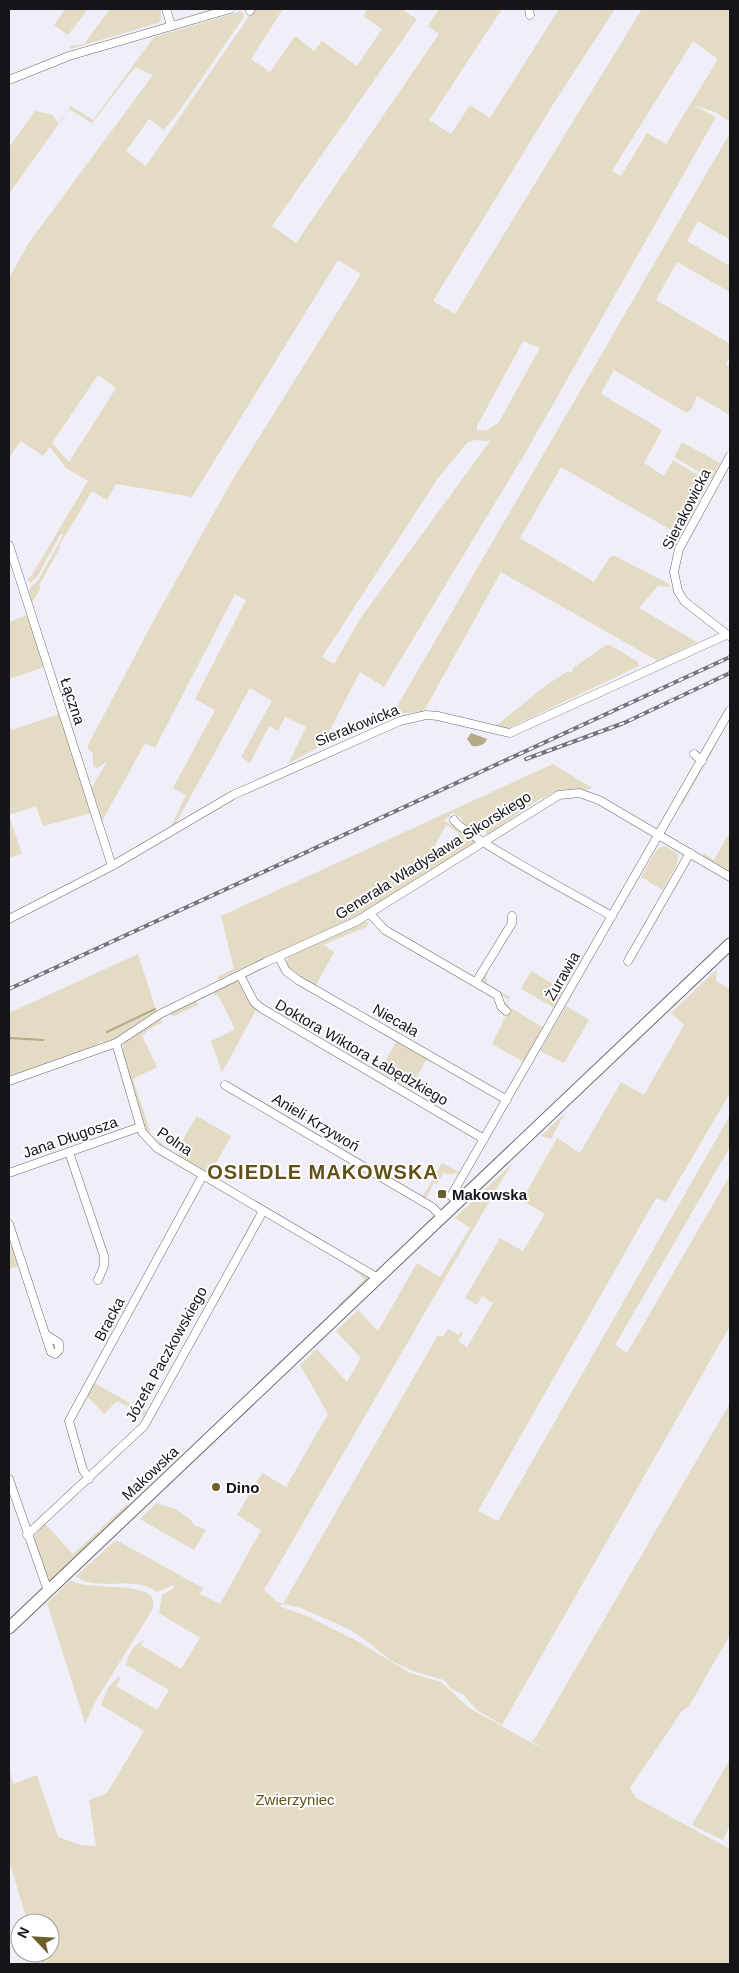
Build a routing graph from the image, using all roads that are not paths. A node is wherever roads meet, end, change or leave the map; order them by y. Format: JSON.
{"nodes":[{"id":1,"x":166,"y":9,"type":"edge"},
{"id":2,"x":230,"y":9,"type":"edge"},
{"id":3,"x":171,"y":25,"type":"junction"},
{"id":4,"x":9,"y":80,"type":"edge"},
{"id":5,"x":730,"y":456,"type":"edge"},
{"id":6,"x":9,"y":545,"type":"edge"},
{"id":7,"x":728,"y":636,"type":"edge"},
{"id":8,"x":730,"y":710,"type":"edge"},
{"id":9,"x":694,"y":754,"type":"dead end"},
{"id":10,"x":702,"y":761,"type":"junction"},
{"id":11,"x":454,"y":820,"type":"dead end"},
{"id":12,"x":659,"y":834,"type":"junction"},
{"id":13,"x":483,"y":842,"type":"junction"},
{"id":14,"x":690,"y":853,"type":"junction"},
{"id":15,"x":112,"y":866,"type":"junction"},
{"id":16,"x":730,"y":877,"type":"edge"},
{"id":17,"x":370,"y":914,"type":"junction"},
{"id":18,"x":512,"y":916,"type":"dead end"},
{"id":19,"x":612,"y":916,"type":"junction"},
{"id":20,"x":9,"y":919,"type":"edge"},
{"id":21,"x":730,"y":944,"type":"edge"},
{"id":22,"x":278,"y":957,"type":"junction"},
{"id":23,"x":628,"y":961,"type":"dead end"},
{"id":24,"x":240,"y":975,"type":"junction"},
{"id":25,"x":476,"y":982,"type":"junction"},
{"id":26,"x":506,"y":1011,"type":"dead end"},
{"id":27,"x":116,"y":1043,"type":"junction"},
{"id":28,"x":9,"y":1081,"type":"edge"},
{"id":29,"x":225,"y":1085,"type":"dead end"},
{"id":30,"x":506,"y":1100,"type":"junction"},
{"id":31,"x":140,"y":1127,"type":"junction"},
{"id":32,"x":484,"y":1139,"type":"junction"},
{"id":33,"x":69,"y":1152,"type":"junction"},
{"id":34,"x":9,"y":1173,"type":"edge"},
{"id":35,"x":203,"y":1175,"type":"junction"},
{"id":36,"x":458,"y":1202,"type":"junction"},
{"id":37,"x":263,"y":1211,"type":"junction"},
{"id":38,"x":442,"y":1217,"type":"junction"},
{"id":39,"x":9,"y":1224,"type":"edge"},
{"id":40,"x":378,"y":1278,"type":"junction"},
{"id":41,"x":98,"y":1280,"type":"dead end"},
{"id":42,"x":46,"y":1334,"type":"dead end"},
{"id":43,"x":9,"y":1479,"type":"edge"},
{"id":44,"x":89,"y":1479,"type":"junction"},
{"id":45,"x":27,"y":1535,"type":"junction"},
{"id":46,"x":48,"y":1591,"type":"junction"},
{"id":47,"x":9,"y":1628,"type":"edge"}],
"edges":[{"from":1,"to":3,"type":"street"},
{"from":2,"to":3,"type":"street"},
{"from":3,"to":4,"type":"street"},
{"from":5,"to":7,"type":"street","name":"Sierakowicka"},
{"from":6,"to":15,"type":"street","name":"Łączna"},
{"from":7,"to":15,"type":"street","name":"Sierakowicka"},
{"from":8,"to":10,"type":"street","name":"Żurawia"},
{"from":9,"to":10,"type":"street"},
{"from":10,"to":12,"type":"street","name":"Żurawia"},
{"from":11,"to":13,"type":"street"},
{"from":12,"to":13,"type":"street","name":"Generała Władysława Sikorskiego"},
{"from":12,"to":14,"type":"street","name":"Generała Władysława Sikorskiego"},
{"from":12,"to":19,"type":"street","name":"Żurawia"},
{"from":13,"to":17,"type":"street","name":"Generała Władysława Sikorskiego"},
{"from":13,"to":19,"type":"street"},
{"from":14,"to":16,"type":"street","name":"Generała Władysława Sikorskiego"},
{"from":14,"to":23,"type":"street"},
{"from":15,"to":20,"type":"street","name":"Sierakowicka"},
{"from":17,"to":22,"type":"street","name":"Generała Władysława Sikorskiego"},
{"from":17,"to":25,"type":"street"},
{"from":18,"to":25,"type":"street"},
{"from":19,"to":30,"type":"street","name":"Żurawia"},
{"from":21,"to":36,"type":"street","name":"Makowska"},
{"from":22,"to":24,"type":"street","name":"Generała Władysława Sikorskiego"},
{"from":22,"to":30,"type":"street","name":"Niecała"},
{"from":24,"to":27,"type":"street","name":"Generała Władysława Sikorskiego"},
{"from":24,"to":32,"type":"street","name":"Doktora Wiktora Łabędzkiego"},
{"from":25,"to":26,"type":"street"},
{"from":27,"to":28,"type":"street","name":"Generała Władysława Sikorskiego"},
{"from":27,"to":31,"type":"street","name":"Polna"},
{"from":29,"to":38,"type":"street","name":"Anieli Krzywoń"},
{"from":30,"to":32,"type":"street","name":"Żurawia"},
{"from":31,"to":33,"type":"street","name":"Jana Długosza"},
{"from":31,"to":35,"type":"street","name":"Polna"},
{"from":32,"to":36,"type":"street","name":"Żurawia"},
{"from":33,"to":34,"type":"street","name":"Jana Długosza"},
{"from":33,"to":41,"type":"street"},
{"from":35,"to":37,"type":"street","name":"Polna"},
{"from":35,"to":44,"type":"street","name":"Bracka"},
{"from":36,"to":38,"type":"street","name":"Makowska"},
{"from":37,"to":40,"type":"street","name":"Polna"},
{"from":37,"to":44,"type":"street","name":"Józefa Paczkowskiego"},
{"from":38,"to":40,"type":"street","name":"Makowska"},
{"from":39,"to":42,"type":"street"},
{"from":40,"to":46,"type":"street","name":"Makowska"},
{"from":43,"to":45,"type":"street"},
{"from":44,"to":45,"type":"street","name":"Józefa Paczkowskiego"},
{"from":45,"to":46,"type":"street"},
{"from":46,"to":47,"type":"street","name":"Makowska"}]}
